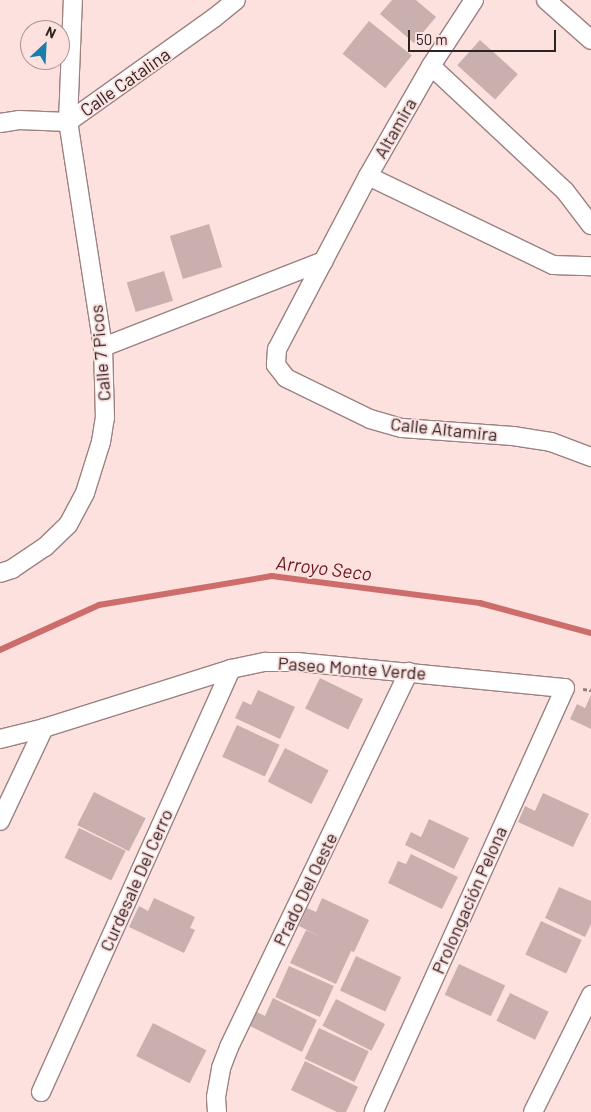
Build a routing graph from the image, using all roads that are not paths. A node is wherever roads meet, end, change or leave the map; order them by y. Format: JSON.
{"nodes":[{"id":1,"x":73,"y":0,"type":"edge"},
{"id":2,"x":236,"y":0,"type":"edge"},
{"id":3,"x":474,"y":0,"type":"edge"},
{"id":4,"x":546,"y":0,"type":"edge"},
{"id":5,"x":591,"y":40,"type":"edge"},
{"id":6,"x":431,"y":66,"type":"junction"},
{"id":7,"x":68,"y":122,"type":"junction"},
{"id":8,"x":0,"y":123,"type":"edge"},
{"id":9,"x":368,"y":176,"type":"junction"},
{"id":10,"x":591,"y":225,"type":"edge"},
{"id":11,"x":324,"y":261,"type":"junction"},
{"id":12,"x":591,"y":266,"type":"edge"},
{"id":13,"x":103,"y":347,"type":"junction"},
{"id":14,"x":591,"y":457,"type":"edge"},
{"id":15,"x":0,"y":573,"type":"edge"},
{"id":16,"x":231,"y":669,"type":"junction"},
{"id":17,"x":410,"y":672,"type":"junction"},
{"id":18,"x":565,"y":688,"type":"joint"},
{"id":19,"x":44,"y":728,"type":"junction"},
{"id":20,"x":0,"y":739,"type":"edge"},
{"id":21,"x":0,"y":821,"type":"edge"},
{"id":22,"x":591,"y":995,"type":"edge"},
{"id":23,"x":41,"y":1092,"type":"dead end"},
{"id":24,"x":217,"y":1112,"type":"edge"},
{"id":25,"x":374,"y":1112,"type":"edge"},
{"id":26,"x":533,"y":1112,"type":"edge"}],
"edges":[{"from":1,"to":7,"type":"street","name":"Calle 7 Picos"},
{"from":2,"to":7,"type":"street","name":"Calle Catalina"},
{"from":3,"to":6,"type":"street","name":"Altamira"},
{"from":4,"to":5,"type":"street"},
{"from":6,"to":9,"type":"street","name":"Altamira"},
{"from":6,"to":10,"type":"street"},
{"from":7,"to":8,"type":"street","name":"Calle Catalina"},
{"from":7,"to":13,"type":"street","name":"Calle 7 Picos"},
{"from":9,"to":11,"type":"street","name":"Altamira"},
{"from":9,"to":12,"type":"street"},
{"from":11,"to":13,"type":"street"},
{"from":11,"to":14,"type":"street","name":"Calle Altamira"},
{"from":13,"to":15,"type":"street","name":"Calle 7 Picos"},
{"from":16,"to":17,"type":"street","name":"Paseo Monte Verde"},
{"from":16,"to":19,"type":"street","name":"Paseo Monte Verde"},
{"from":16,"to":23,"type":"street","name":"Curdesale Del Cerro"},
{"from":17,"to":18,"type":"street","name":"Paseo Monte Verde"},
{"from":17,"to":24,"type":"street","name":"Prado Del Oeste"},
{"from":18,"to":25,"type":"street","name":"Prolongación Pelona"},
{"from":19,"to":20,"type":"street","name":"Paseo Monte Verde"},
{"from":19,"to":21,"type":"street"},
{"from":22,"to":26,"type":"street"}]}
